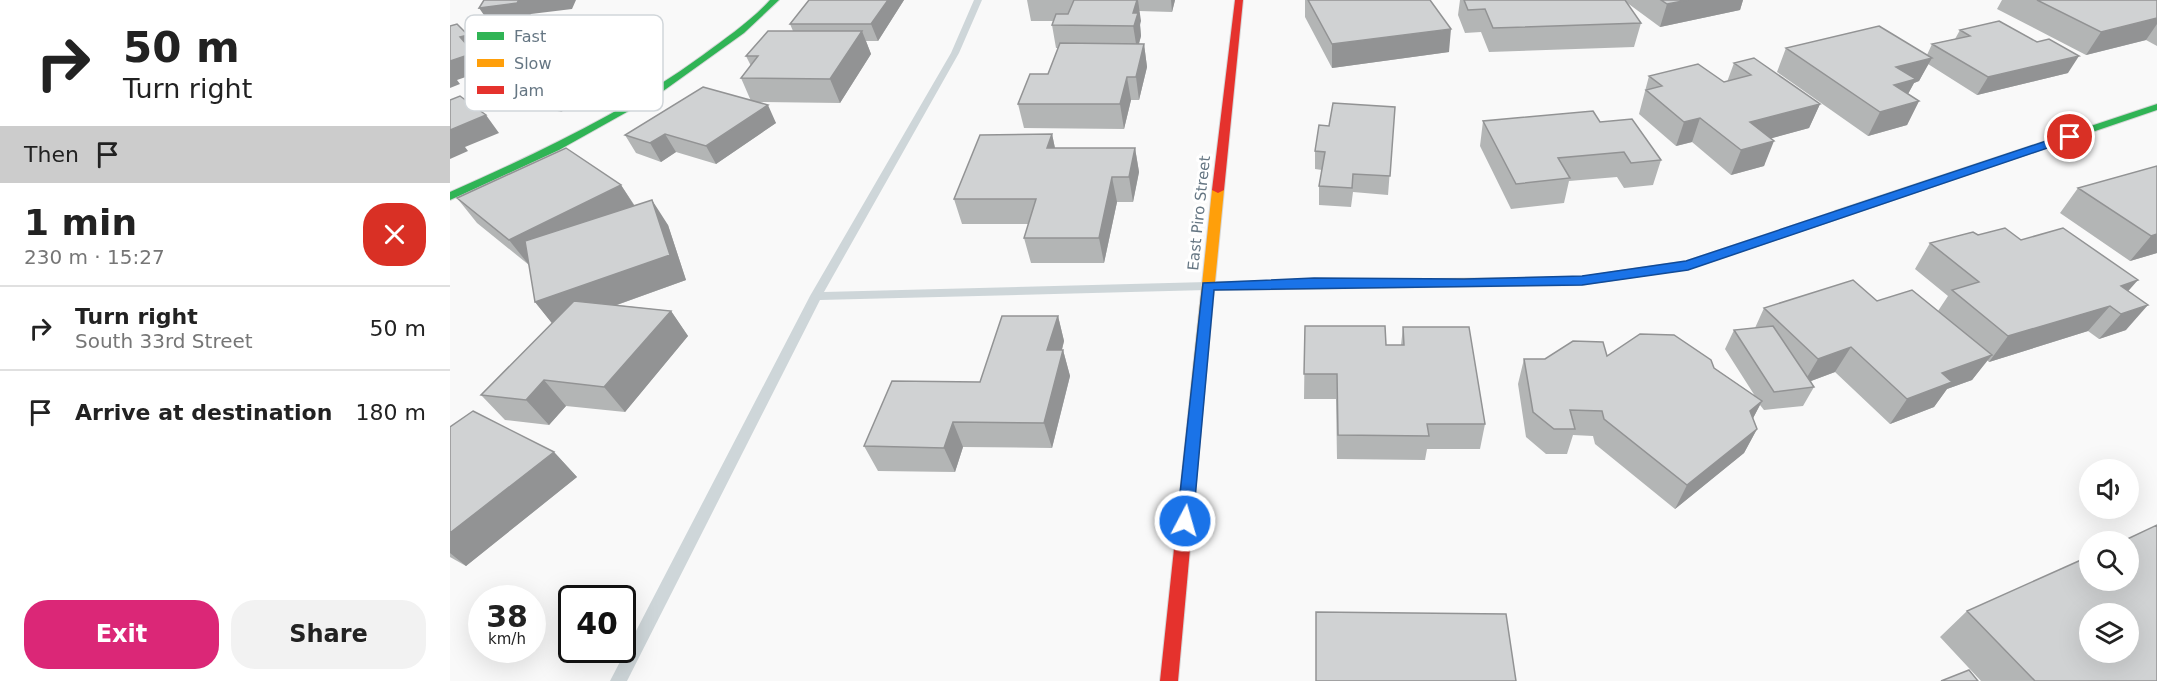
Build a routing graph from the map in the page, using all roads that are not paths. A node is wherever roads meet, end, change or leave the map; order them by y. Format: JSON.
{"nodes":[{"id":1,"x":775,"y":0,"type":"edge"},
{"id":2,"x":1239,"y":0,"type":"edge"},
{"id":3,"x":663,"y":88,"type":"edge"},
{"id":4,"x":2157,"y":107,"type":"edge"},
{"id":5,"x":627,"y":111,"type":"edge"},
{"id":6,"x":450,"y":196,"type":"edge"},
{"id":7,"x":1208,"y":286,"type":"junction"},
{"id":8,"x":1169,"y":681,"type":"edge"}],
"edges":[{"from":1,"to":3,"type":"street"},
{"from":2,"to":7,"type":"street","name":"East Piro Street"},
{"from":4,"to":7,"type":"street"},
{"from":5,"to":6,"type":"street"},
{"from":7,"to":8,"type":"street","name":"East Piro Street"}]}
